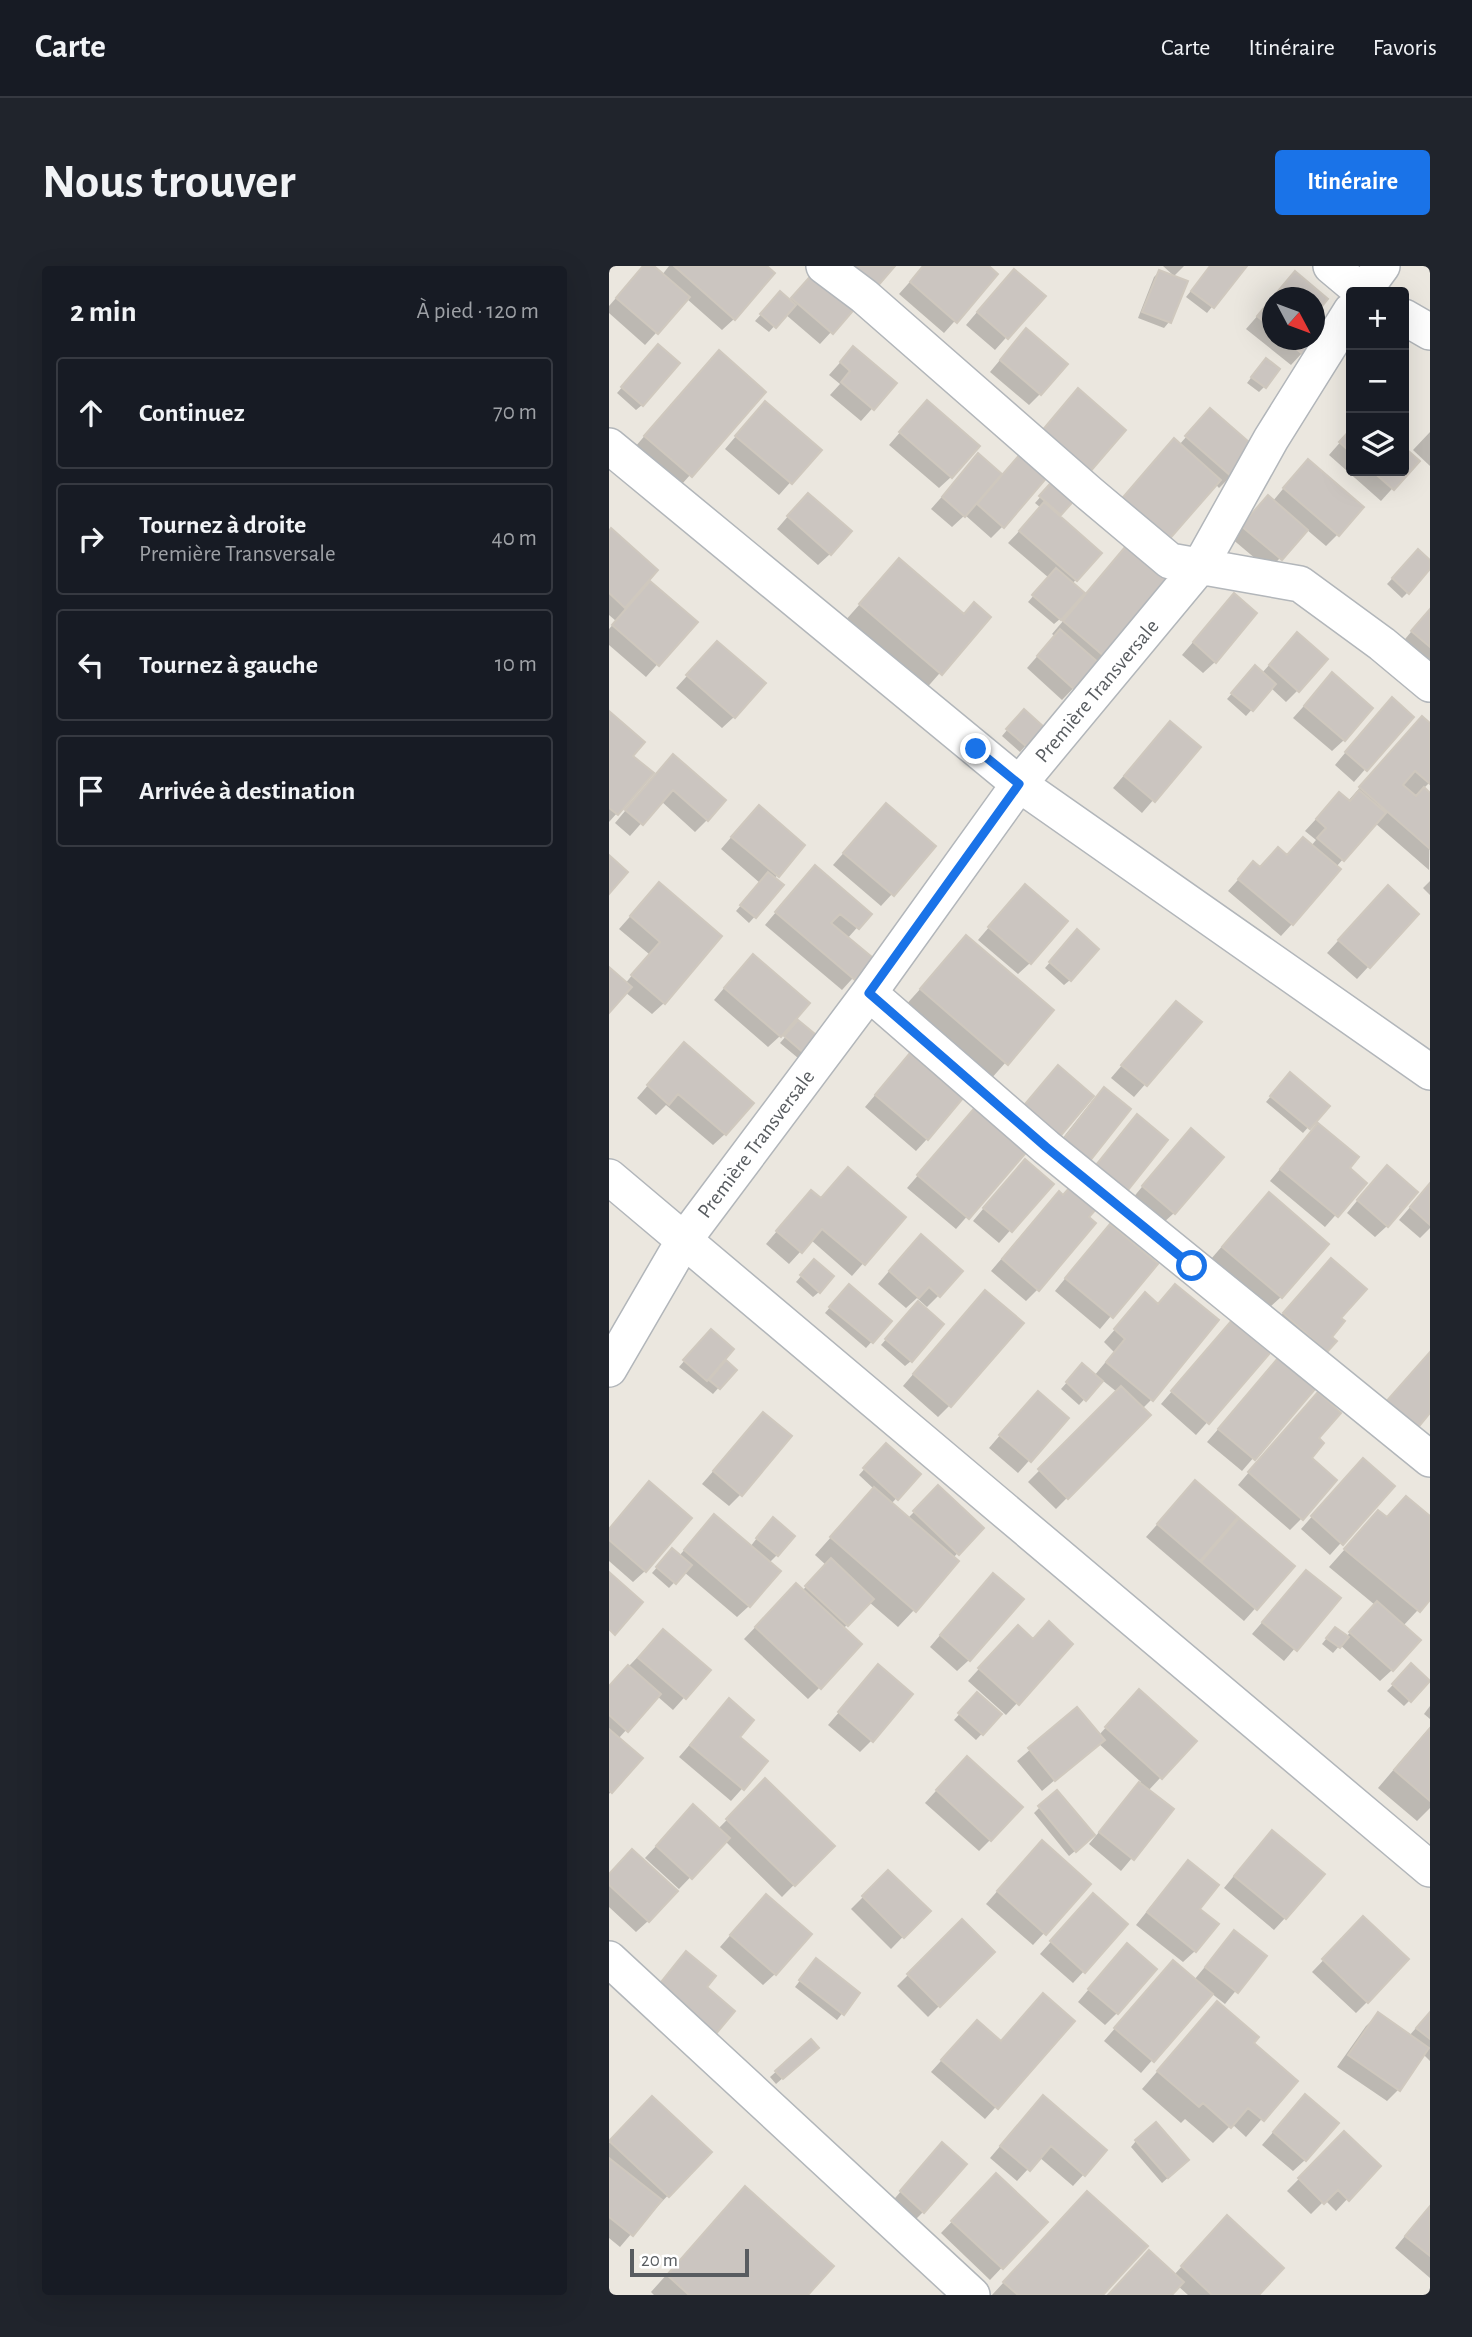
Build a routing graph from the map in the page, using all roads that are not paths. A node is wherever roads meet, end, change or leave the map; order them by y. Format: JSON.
{"nodes":[{"id":1,"x":824,"y":266,"type":"edge"},
{"id":2,"x":1331,"y":266,"type":"edge"},
{"id":3,"x":1382,"y":266,"type":"edge"},
{"id":4,"x":1357,"y":287,"type":"edge"},
{"id":5,"x":1367,"y":287,"type":"edge"},
{"id":6,"x":1346,"y":319,"type":"edge"},
{"id":7,"x":1409,"y":320,"type":"edge"},
{"id":8,"x":1430,"y":332,"type":"edge"},
{"id":9,"x":609,"y":446,"type":"edge"},
{"id":10,"x":1200,"y":566,"type":"junction"},
{"id":11,"x":1430,"y":684,"type":"edge"},
{"id":12,"x":1019,"y":784,"type":"junction"},
{"id":13,"x":869,"y":993,"type":"junction"},
{"id":14,"x":1430,"y":1072,"type":"edge"},
{"id":15,"x":609,"y":1177,"type":"edge"},
{"id":16,"x":684,"y":1240,"type":"junction"},
{"id":17,"x":609,"y":1369,"type":"edge"},
{"id":18,"x":1430,"y":1459,"type":"edge"},
{"id":19,"x":1430,"y":1868,"type":"edge"},
{"id":20,"x":609,"y":1959,"type":"edge"},
{"id":21,"x":972,"y":2295,"type":"edge"}],
"edges":[{"from":1,"to":10,"type":"street"},
{"from":2,"to":4,"type":"street"},
{"from":3,"to":5,"type":"street"},
{"from":6,"to":10,"type":"street","name":"Première Transversale"},
{"from":7,"to":8,"type":"street"},
{"from":9,"to":12,"type":"street"},
{"from":10,"to":11,"type":"street"},
{"from":10,"to":12,"type":"street","name":"Première Transversale"},
{"from":12,"to":13,"type":"street","name":"Première Transversale"},
{"from":12,"to":14,"type":"street"},
{"from":13,"to":16,"type":"street","name":"Première Transversale"},
{"from":13,"to":18,"type":"street"},
{"from":15,"to":16,"type":"street"},
{"from":16,"to":17,"type":"street","name":"Première Transversale"},
{"from":16,"to":19,"type":"street"},
{"from":20,"to":21,"type":"street"}]}
